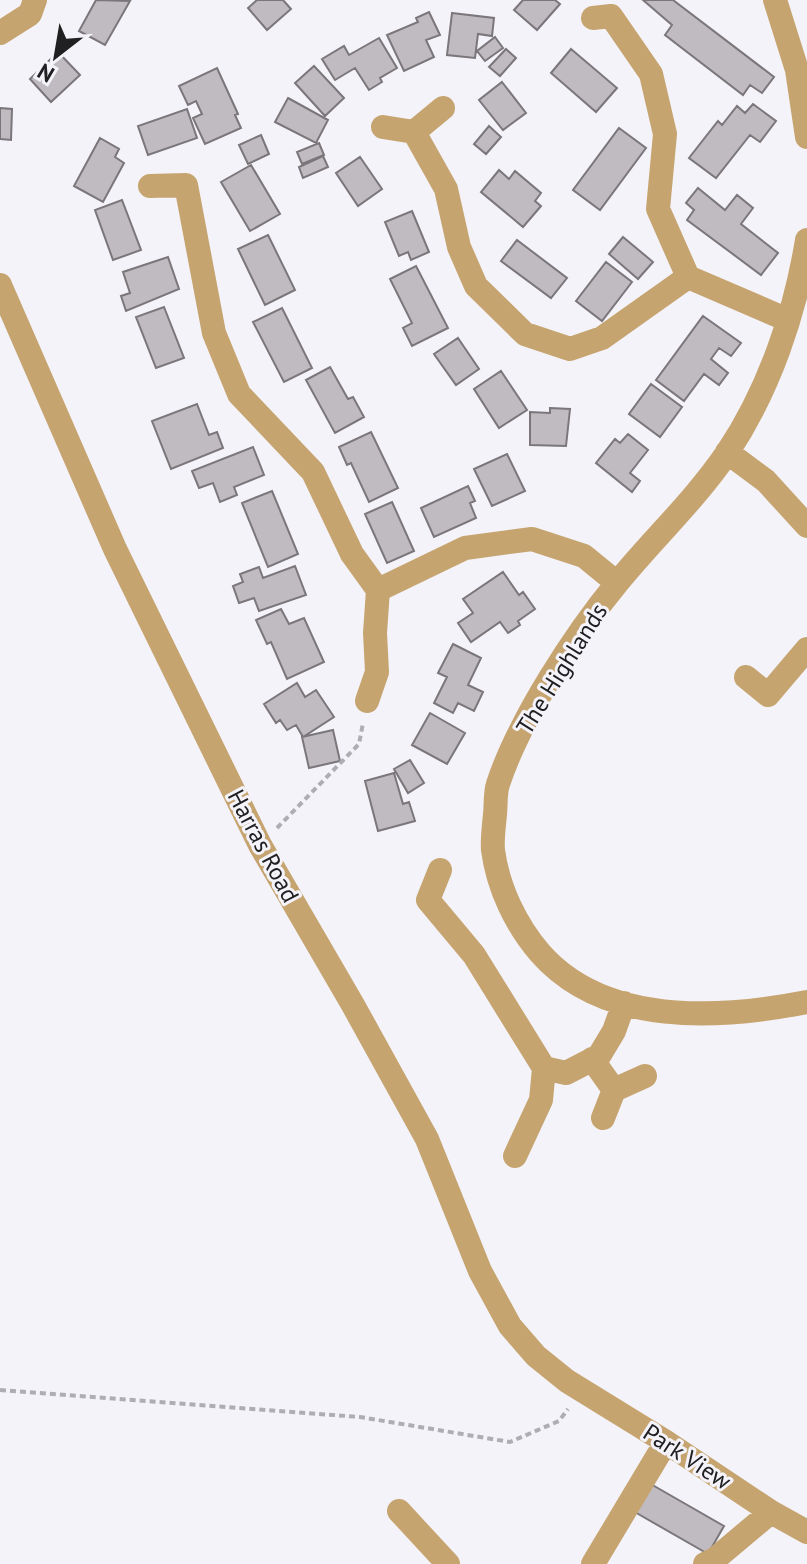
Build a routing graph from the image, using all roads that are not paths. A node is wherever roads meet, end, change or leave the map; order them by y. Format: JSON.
{"nodes":[{"id":1,"x":35,"y":0,"type":"edge"},
{"id":2,"x":775,"y":0,"type":"edge"},
{"id":3,"x":609,"y":11,"type":"edge"},
{"id":4,"x":0,"y":33,"type":"edge"},
{"id":5,"x":443,"y":108,"type":"dead end"},
{"id":6,"x":383,"y":127,"type":"dead end"},
{"id":7,"x":414,"y":132,"type":"junction"},
{"id":8,"x":807,"y":137,"type":"edge"},
{"id":9,"x":150,"y":186,"type":"dead end"},
{"id":10,"x":807,"y":240,"type":"edge"},
{"id":11,"x":688,"y":277,"type":"junction"},
{"id":12,"x":0,"y":285,"type":"edge"},
{"id":13,"x":788,"y":320,"type":"junction"},
{"id":14,"x":727,"y":452,"type":"junction"},
{"id":15,"x":807,"y":526,"type":"edge"},
{"id":16,"x":617,"y":583,"type":"junction"},
{"id":17,"x":378,"y":590,"type":"junction"},
{"id":18,"x":807,"y":649,"type":"edge"},
{"id":19,"x":746,"y":677,"type":"dead end"},
{"id":20,"x":367,"y":701,"type":"road end"},
{"id":21,"x":440,"y":870,"type":"dead end"},
{"id":22,"x":807,"y":1002,"type":"edge"},
{"id":23,"x":624,"y":1003,"type":"junction"},
{"id":24,"x":592,"y":1059,"type":"junction"},
{"id":25,"x":544,"y":1068,"type":"junction"},
{"id":26,"x":645,"y":1076,"type":"dead end"},
{"id":27,"x":614,"y":1090,"type":"junction"},
{"id":28,"x":603,"y":1118,"type":"dead end"},
{"id":29,"x":515,"y":1156,"type":"dead end"},
{"id":30,"x":575,"y":1385,"type":"joint"},
{"id":31,"x":666,"y":1442,"type":"junction"},
{"id":32,"x":399,"y":1511,"type":"dead end"},
{"id":33,"x":771,"y":1512,"type":"junction"},
{"id":34,"x":807,"y":1532,"type":"edge"},
{"id":35,"x":448,"y":1564,"type":"edge"},
{"id":36,"x":593,"y":1564,"type":"edge"},
{"id":37,"x":705,"y":1564,"type":"edge"}],
"edges":[{"from":1,"to":4,"type":"street"},
{"from":2,"to":8,"type":"street"},
{"from":3,"to":11,"type":"street"},
{"from":5,"to":7,"type":"street"},
{"from":6,"to":7,"type":"street"},
{"from":7,"to":11,"type":"street"},
{"from":9,"to":17,"type":"street"},
{"from":10,"to":13,"type":"street","name":"The Highlands"},
{"from":11,"to":13,"type":"street"},
{"from":12,"to":30,"type":"street","name":"Harras Road"},
{"from":13,"to":14,"type":"street","name":"The Highlands"},
{"from":14,"to":15,"type":"street"},
{"from":14,"to":16,"type":"street","name":"The Highlands"},
{"from":16,"to":17,"type":"street"},
{"from":16,"to":23,"type":"street","name":"The Highlands"},
{"from":17,"to":20,"type":"street"},
{"from":18,"to":19,"type":"street"},
{"from":21,"to":25,"type":"street"},
{"from":22,"to":23,"type":"street","name":"The Highlands"},
{"from":23,"to":24,"type":"street"},
{"from":24,"to":25,"type":"street"},
{"from":24,"to":27,"type":"street"},
{"from":25,"to":29,"type":"street"},
{"from":26,"to":27,"type":"street"},
{"from":27,"to":28,"type":"street"},
{"from":30,"to":31,"type":"street","name":"Park View"},
{"from":31,"to":33,"type":"street","name":"Park View"},
{"from":31,"to":36,"type":"street"},
{"from":32,"to":35,"type":"street"},
{"from":33,"to":34,"type":"street","name":"Park View"},
{"from":33,"to":37,"type":"street"}]}
